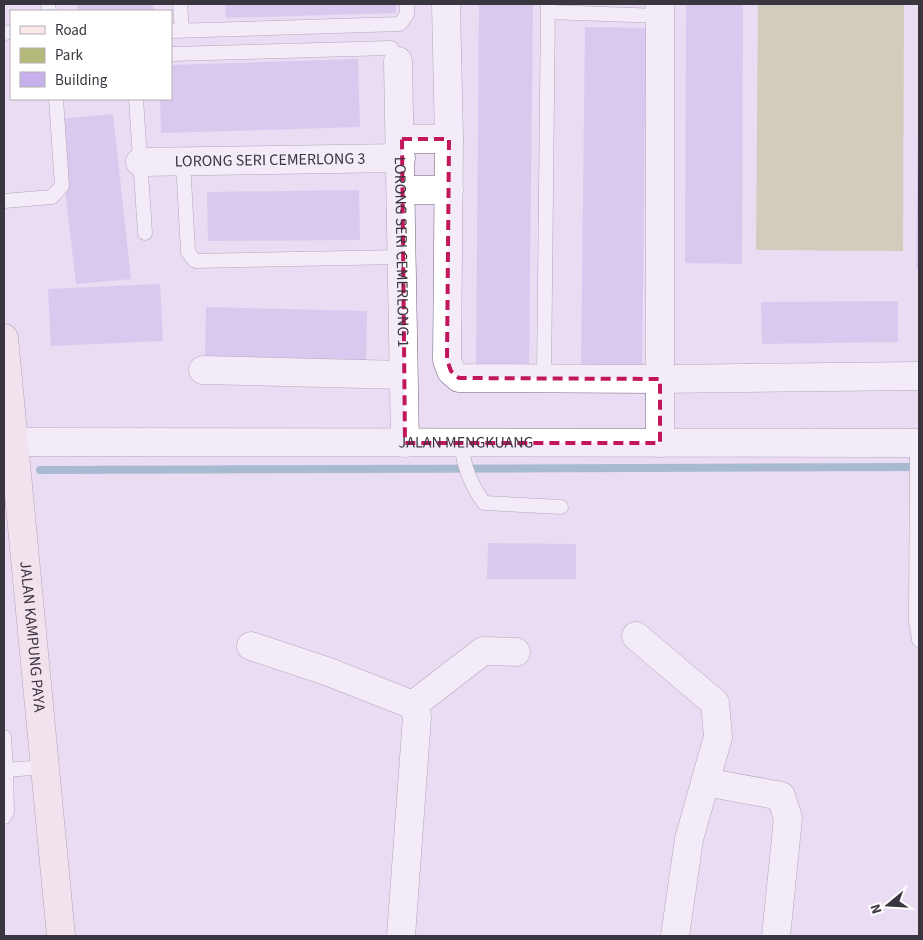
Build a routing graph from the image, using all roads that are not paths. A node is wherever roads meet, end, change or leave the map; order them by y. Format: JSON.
{"nodes":[{"id":1,"x":180,"y":4,"type":"edge"},
{"id":2,"x":407,"y":4,"type":"edge"},
{"id":3,"x":446,"y":4,"type":"edge"},
{"id":4,"x":548,"y":8,"type":"edge"},
{"id":5,"x":660,"y":10,"type":"edge"},
{"id":6,"x":177,"y":31,"type":"edge"},
{"id":7,"x":172,"y":54,"type":"edge"},
{"id":8,"x":398,"y":61,"type":"joint"},
{"id":9,"x":56,"y":100,"type":"edge"},
{"id":10,"x":136,"y":100,"type":"edge"},
{"id":11,"x":450,"y":139,"type":"junction"},
{"id":12,"x":401,"y":149,"type":"junction"},
{"id":13,"x":183,"y":161,"type":"junction"},
{"id":14,"x":140,"y":162,"type":"junction"},
{"id":15,"x":401,"y":190,"type":"junction"},
{"id":16,"x":449,"y":190,"type":"junction"},
{"id":17,"x":4,"y":201,"type":"edge"},
{"id":18,"x":145,"y":233,"type":"dead end"},
{"id":19,"x":402,"y":257,"type":"junction"},
{"id":20,"x":4,"y":338,"type":"edge"},
{"id":21,"x":203,"y":370,"type":"dead end"},
{"id":22,"x":403,"y":375,"type":"junction"},
{"id":23,"x":919,"y":376,"type":"edge"},
{"id":24,"x":544,"y":378,"type":"junction"},
{"id":25,"x":660,"y":379,"type":"junction"},
{"id":26,"x":14,"y":442,"type":"junction"},
{"id":27,"x":405,"y":443,"type":"junction"},
{"id":28,"x":660,"y":443,"type":"junction"},
{"id":29,"x":918,"y":447,"type":"edge"},
{"id":30,"x":462,"y":453,"type":"junction"},
{"id":31,"x":918,"y":476,"type":"edge"},
{"id":32,"x":562,"y":506,"type":"dead end"},
{"id":33,"x":636,"y":636,"type":"dead end"},
{"id":34,"x":919,"y":640,"type":"edge"},
{"id":35,"x":251,"y":646,"type":"dead end"},
{"id":36,"x":516,"y":652,"type":"dead end"},
{"id":37,"x":413,"y":705,"type":"junction"},
{"id":38,"x":4,"y":737,"type":"edge"},
{"id":39,"x":44,"y":767,"type":"junction"},
{"id":40,"x":5,"y":770,"type":"edge"},
{"id":41,"x":704,"y":782,"type":"junction"},
{"id":42,"x":4,"y":817,"type":"edge"},
{"id":43,"x":60,"y":936,"type":"edge"},
{"id":44,"x":401,"y":936,"type":"edge"},
{"id":45,"x":675,"y":936,"type":"edge"},
{"id":46,"x":776,"y":936,"type":"edge"}],
"edges":[{"from":1,"to":6,"type":"lane"},
{"from":2,"to":6,"type":"lane"},
{"from":3,"to":11,"type":"street"},
{"from":4,"to":5,"type":"lane"},
{"from":4,"to":24,"type":"lane"},
{"from":5,"to":25,"type":"street"},
{"from":7,"to":8,"type":"lane"},
{"from":8,"to":12,"type":"street","name":"LORONG SERI CEMERLONG 1"},
{"from":9,"to":17,"type":"lane"},
{"from":10,"to":14,"type":"lane"},
{"from":11,"to":12,"type":"street","name":"LORONG SERI CEMERLONG 3"},
{"from":11,"to":16,"type":"street"},
{"from":12,"to":13,"type":"street","name":"LORONG SERI CEMERLONG 3"},
{"from":12,"to":15,"type":"street","name":"LORONG SERI CEMERLONG 1"},
{"from":13,"to":14,"type":"street","name":"LORONG SERI CEMERLONG 3"},
{"from":13,"to":19,"type":"lane"},
{"from":14,"to":18,"type":"lane"},
{"from":15,"to":16,"type":"street"},
{"from":15,"to":19,"type":"street","name":"LORONG SERI CEMERLONG 1"},
{"from":16,"to":24,"type":"street"},
{"from":19,"to":22,"type":"street","name":"LORONG SERI CEMERLONG 1"},
{"from":20,"to":26,"type":"street","name":"JALAN KAMPUNG PAYA"},
{"from":21,"to":22,"type":"street"},
{"from":22,"to":27,"type":"street","name":"LORONG SERI CEMERLONG 1"},
{"from":23,"to":25,"type":"street"},
{"from":24,"to":25,"type":"street"},
{"from":25,"to":28,"type":"street"},
{"from":26,"to":27,"type":"street","name":"JALAN MENGKUANG"},
{"from":26,"to":39,"type":"street","name":"JALAN KAMPUNG PAYA"},
{"from":27,"to":30,"type":"street","name":"JALAN MENGKUANG"},
{"from":28,"to":29,"type":"street","name":"JALAN MENGKUANG"},
{"from":28,"to":30,"type":"street","name":"JALAN MENGKUANG"},
{"from":29,"to":31,"type":"lane"},
{"from":30,"to":32,"type":"lane"},
{"from":31,"to":34,"type":"lane"},
{"from":33,"to":41,"type":"street"},
{"from":35,"to":37,"type":"street"},
{"from":36,"to":37,"type":"street"},
{"from":37,"to":44,"type":"street"},
{"from":38,"to":40,"type":"lane"},
{"from":39,"to":40,"type":"lane"},
{"from":39,"to":43,"type":"street","name":"JALAN KAMPUNG PAYA"},
{"from":40,"to":42,"type":"lane"},
{"from":41,"to":45,"type":"street"},
{"from":41,"to":46,"type":"street"}]}
